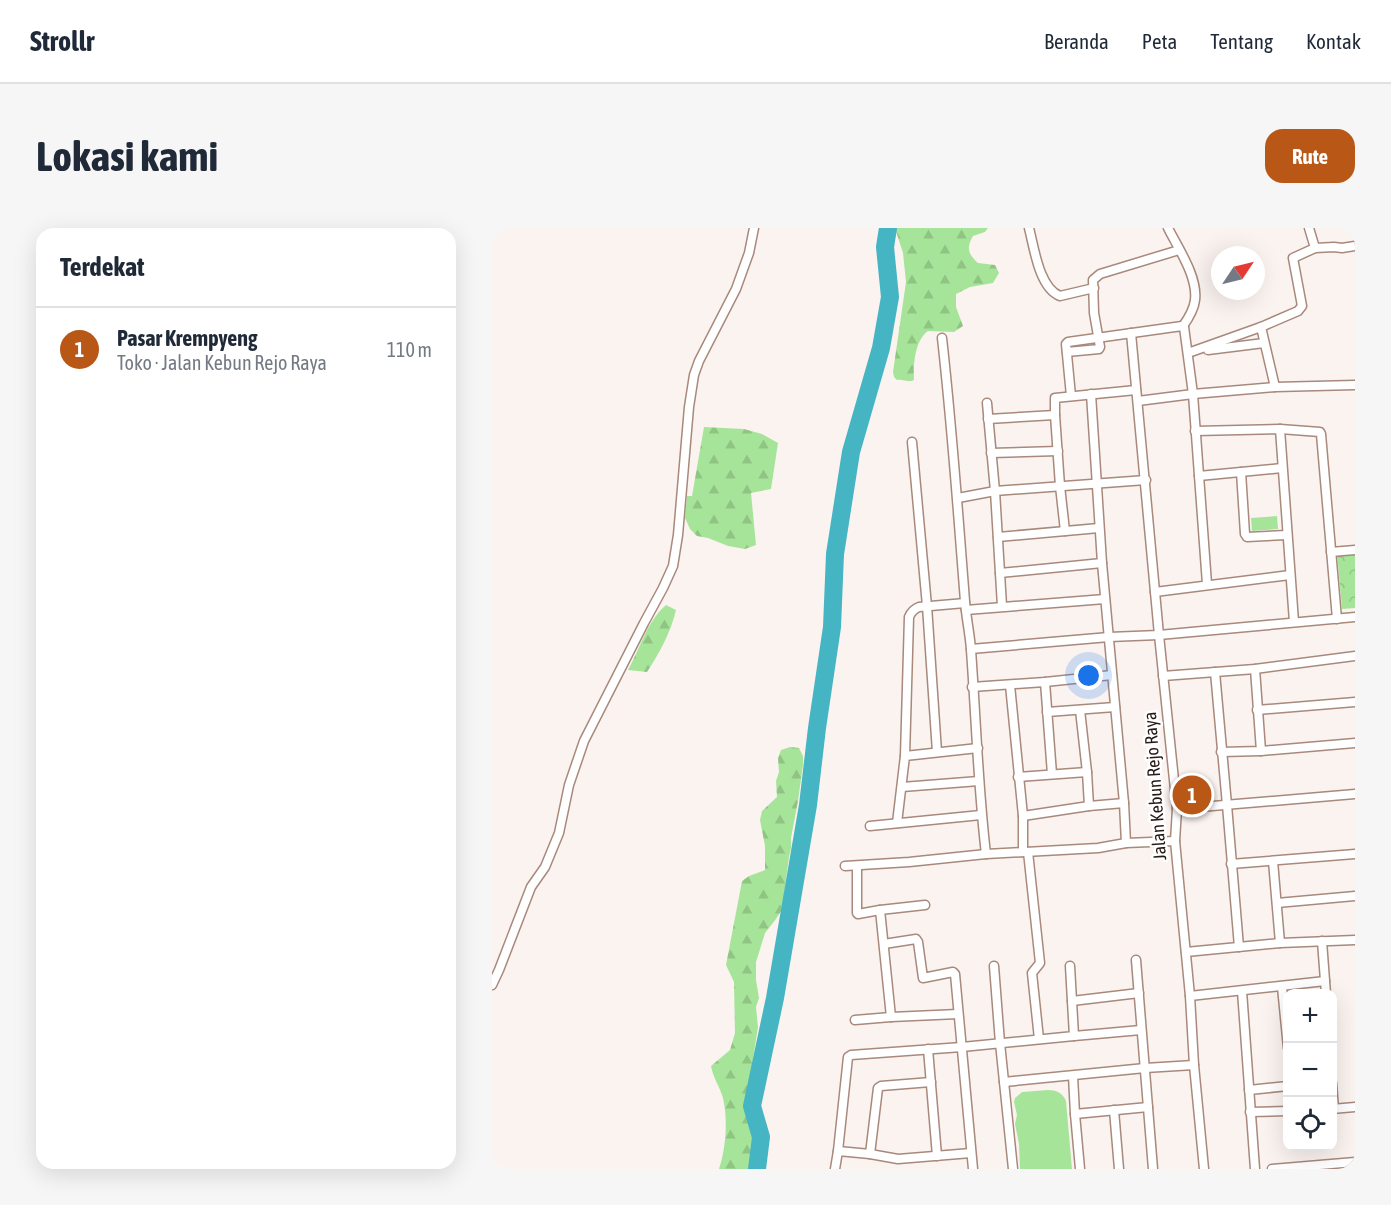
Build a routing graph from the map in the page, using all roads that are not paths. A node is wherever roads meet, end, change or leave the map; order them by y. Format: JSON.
{"nodes":[{"id":1,"x":754,"y":228,"type":"edge"},
{"id":2,"x":1029,"y":228,"type":"edge"},
{"id":3,"x":1168,"y":228,"type":"edge"},
{"id":4,"x":1309,"y":228,"type":"edge"},
{"id":5,"x":1355,"y":246,"type":"edge"},
{"id":6,"x":1315,"y":248,"type":"junction"},
{"id":7,"x":1179,"y":250,"type":"junction"},
{"id":8,"x":1094,"y":288,"type":"junction"},
{"id":9,"x":1183,"y":326,"type":"junction"},
{"id":10,"x":1261,"y":327,"type":"junction"},
{"id":11,"x":1131,"y":333,"type":"junction"},
{"id":12,"x":1098,"y":337,"type":"junction"},
{"id":13,"x":942,"y":338,"type":"dead end"},
{"id":14,"x":1264,"y":343,"type":"junction"},
{"id":15,"x":1191,"y":352,"type":"junction"},
{"id":16,"x":1355,"y":385,"type":"edge"},
{"id":17,"x":1275,"y":387,"type":"junction"},
{"id":18,"x":1136,"y":390,"type":"junction"},
{"id":19,"x":1091,"y":394,"type":"junction"},
{"id":20,"x":1193,"y":394,"type":"junction"},
{"id":21,"x":1071,"y":396,"type":"junction"},
{"id":22,"x":1138,"y":401,"type":"junction"},
{"id":23,"x":987,"y":403,"type":"dead end"},
{"id":24,"x":1055,"y":415,"type":"junction"},
{"id":25,"x":988,"y":419,"type":"junction"},
{"id":26,"x":1280,"y":429,"type":"junction"},
{"id":27,"x":1195,"y":431,"type":"junction"},
{"id":28,"x":912,"y":442,"type":"dead end"},
{"id":29,"x":1058,"y":450,"type":"junction"},
{"id":30,"x":991,"y":453,"type":"junction"},
{"id":31,"x":1282,"y":468,"type":"junction"},
{"id":32,"x":1241,"y":471,"type":"junction"},
{"id":33,"x":1199,"y":476,"type":"junction"},
{"id":34,"x":1146,"y":480,"type":"junction"},
{"id":35,"x":1096,"y":484,"type":"junction"},
{"id":36,"x":1060,"y":486,"type":"junction"},
{"id":37,"x":995,"y":491,"type":"junction"},
{"id":38,"x":958,"y":498,"type":"junction"},
{"id":39,"x":1099,"y":528,"type":"junction"},
{"id":40,"x":1065,"y":531,"type":"junction"},
{"id":41,"x":1287,"y":535,"type":"junction"},
{"id":42,"x":998,"y":537,"type":"junction"},
{"id":43,"x":1355,"y":550,"type":"edge"},
{"id":44,"x":1331,"y":552,"type":"junction"},
{"id":45,"x":1102,"y":563,"type":"junction"},
{"id":46,"x":1000,"y":573,"type":"junction"},
{"id":47,"x":1290,"y":575,"type":"junction"},
{"id":48,"x":1207,"y":584,"type":"junction"},
{"id":49,"x":1155,"y":592,"type":"junction"},
{"id":50,"x":1105,"y":599,"type":"junction"},
{"id":51,"x":927,"y":606,"type":"junction"},
{"id":52,"x":1002,"y":606,"type":"junction"},
{"id":53,"x":966,"y":607,"type":"junction"},
{"id":54,"x":1355,"y":617,"type":"edge"},
{"id":55,"x":1337,"y":619,"type":"junction"},
{"id":56,"x":1294,"y":622,"type":"junction"},
{"id":57,"x":1159,"y":636,"type":"junction"},
{"id":58,"x":1109,"y":637,"type":"junction"},
{"id":59,"x":971,"y":649,"type":"junction"},
{"id":60,"x":1355,"y":656,"type":"edge"},
{"id":61,"x":1255,"y":669,"type":"junction"},
{"id":62,"x":1215,"y":672,"type":"junction"},
{"id":63,"x":1112,"y":675,"type":"junction"},
{"id":64,"x":1163,"y":676,"type":"junction"},
{"id":65,"x":1045,"y":682,"type":"junction"},
{"id":66,"x":1010,"y":685,"type":"junction"},
{"id":67,"x":972,"y":687,"type":"junction"},
{"id":68,"x":1355,"y":702,"type":"edge"},
{"id":69,"x":1115,"y":707,"type":"junction"},
{"id":70,"x":1080,"y":710,"type":"junction"},
{"id":71,"x":1257,"y":710,"type":"junction"},
{"id":72,"x":1047,"y":712,"type":"junction"},
{"id":73,"x":1355,"y":743,"type":"edge"},
{"id":74,"x":978,"y":748,"type":"junction"},
{"id":75,"x":1261,"y":751,"type":"junction"},
{"id":76,"x":937,"y":752,"type":"junction"},
{"id":77,"x":1221,"y":752,"type":"junction"},
{"id":78,"x":905,"y":756,"type":"junction"},
{"id":79,"x":1087,"y":772,"type":"junction"},
{"id":80,"x":1052,"y":774,"type":"junction"},
{"id":81,"x":1018,"y":777,"type":"junction"},
{"id":82,"x":979,"y":781,"type":"junction"},
{"id":83,"x":902,"y":787,"type":"junction"},
{"id":84,"x":1355,"y":794,"type":"edge"},
{"id":85,"x":1124,"y":803,"type":"junction"},
{"id":86,"x":1227,"y":805,"type":"junction"},
{"id":87,"x":1089,"y":806,"type":"junction"},
{"id":88,"x":1177,"y":809,"type":"junction"},
{"id":89,"x":981,"y":815,"type":"junction"},
{"id":90,"x":1023,"y":816,"type":"junction"},
{"id":91,"x":897,"y":823,"type":"junction"},
{"id":92,"x":870,"y":826,"type":"dead end"},
{"id":93,"x":1175,"y":841,"type":"junction"},
{"id":94,"x":1126,"y":843,"type":"junction"},
{"id":95,"x":1026,"y":852,"type":"junction"},
{"id":96,"x":986,"y":854,"type":"junction"},
{"id":97,"x":1355,"y":854,"type":"edge"},
{"id":98,"x":1273,"y":861,"type":"junction"},
{"id":99,"x":1231,"y":864,"type":"junction"},
{"id":100,"x":845,"y":866,"type":"dead end"},
{"id":101,"x":857,"y":866,"type":"junction"},
{"id":102,"x":1355,"y":896,"type":"edge"},
{"id":103,"x":1277,"y":903,"type":"junction"},
{"id":104,"x":925,"y":905,"type":"dead end"},
{"id":105,"x":880,"y":910,"type":"junction"},
{"id":106,"x":1355,"y":940,"type":"edge"},
{"id":107,"x":1322,"y":941,"type":"junction"},
{"id":108,"x":1280,"y":943,"type":"junction"},
{"id":109,"x":884,"y":944,"type":"junction"},
{"id":110,"x":1239,"y":947,"type":"junction"},
{"id":111,"x":1186,"y":952,"type":"junction"},
{"id":112,"x":1136,"y":960,"type":"dead end"},
{"id":113,"x":994,"y":966,"type":"dead end"},
{"id":114,"x":1070,"y":966,"type":"dead end"},
{"id":115,"x":1325,"y":981,"type":"junction"},
{"id":116,"x":492,"y":985,"type":"edge"},
{"id":117,"x":1282,"y":987,"type":"junction"},
{"id":118,"x":1326,"y":989,"type":"edge"},
{"id":119,"x":1242,"y":991,"type":"junction"},
{"id":120,"x":1138,"y":993,"type":"junction"},
{"id":121,"x":1190,"y":996,"type":"junction"},
{"id":122,"x":1072,"y":1001,"type":"junction"},
{"id":123,"x":958,"y":1014,"type":"junction"},
{"id":124,"x":891,"y":1017,"type":"junction"},
{"id":125,"x":855,"y":1020,"type":"dead end"},
{"id":126,"x":1141,"y":1030,"type":"junction"},
{"id":127,"x":1074,"y":1036,"type":"junction"},
{"id":128,"x":1039,"y":1039,"type":"junction"},
{"id":129,"x":1000,"y":1043,"type":"junction"},
{"id":130,"x":1287,"y":1043,"type":"edge"},
{"id":131,"x":962,"y":1047,"type":"junction"},
{"id":132,"x":928,"y":1049,"type":"junction"},
{"id":133,"x":1194,"y":1065,"type":"junction"},
{"id":134,"x":1145,"y":1068,"type":"junction"},
{"id":135,"x":1073,"y":1076,"type":"junction"},
{"id":136,"x":931,"y":1082,"type":"junction"},
{"id":137,"x":1004,"y":1082,"type":"junction"},
{"id":138,"x":1283,"y":1086,"type":"edge"},
{"id":139,"x":1249,"y":1090,"type":"junction"},
{"id":140,"x":1148,"y":1107,"type":"junction"},
{"id":141,"x":1355,"y":1107,"type":"edge"},
{"id":142,"x":1337,"y":1109,"type":"edge"},
{"id":143,"x":1114,"y":1110,"type":"junction"},
{"id":144,"x":1283,"y":1111,"type":"edge"},
{"id":145,"x":1250,"y":1112,"type":"junction"},
{"id":146,"x":1075,"y":1114,"type":"junction"},
{"id":147,"x":838,"y":1151,"type":"junction"},
{"id":148,"x":870,"y":1154,"type":"junction"},
{"id":149,"x":971,"y":1154,"type":"junction"},
{"id":150,"x":937,"y":1156,"type":"junction"},
{"id":151,"x":1355,"y":1162,"type":"edge"},
{"id":152,"x":835,"y":1169,"type":"edge"},
{"id":153,"x":973,"y":1169,"type":"edge"},
{"id":154,"x":1013,"y":1169,"type":"edge"},
{"id":155,"x":1080,"y":1169,"type":"edge"},
{"id":156,"x":1119,"y":1169,"type":"edge"},
{"id":157,"x":1153,"y":1169,"type":"edge"},
{"id":158,"x":1204,"y":1169,"type":"edge"},
{"id":159,"x":1255,"y":1169,"type":"edge"},
{"id":160,"x":1272,"y":1169,"type":"edge"}],
"edges":[{"from":1,"to":116,"type":"street"},
{"from":2,"to":8,"type":"street"},
{"from":3,"to":7,"type":"street"},
{"from":4,"to":6,"type":"street"},
{"from":5,"to":6,"type":"street"},
{"from":6,"to":10,"type":"street"},
{"from":7,"to":8,"type":"street"},
{"from":7,"to":9,"type":"street"},
{"from":8,"to":12,"type":"street"},
{"from":9,"to":11,"type":"street"},
{"from":9,"to":15,"type":"street"},
{"from":10,"to":14,"type":"street"},
{"from":10,"to":15,"type":"street"},
{"from":11,"to":12,"type":"street"},
{"from":11,"to":18,"type":"street","name":"Jalan Kebun Rejo Raya"},
{"from":12,"to":21,"type":"street"},
{"from":13,"to":38,"type":"street"},
{"from":14,"to":15,"type":"street"},
{"from":14,"to":17,"type":"street"},
{"from":15,"to":20,"type":"street"},
{"from":16,"to":17,"type":"street"},
{"from":17,"to":20,"type":"street"},
{"from":18,"to":19,"type":"street"},
{"from":18,"to":22,"type":"street","name":"Jalan Kebun Rejo Raya"},
{"from":19,"to":21,"type":"street"},
{"from":19,"to":35,"type":"street"},
{"from":20,"to":22,"type":"street"},
{"from":20,"to":27,"type":"street"},
{"from":21,"to":24,"type":"street"},
{"from":22,"to":34,"type":"street","name":"Jalan Kebun Rejo Raya"},
{"from":23,"to":25,"type":"street"},
{"from":24,"to":25,"type":"street"},
{"from":24,"to":29,"type":"street"},
{"from":25,"to":30,"type":"street"},
{"from":26,"to":27,"type":"street"},
{"from":26,"to":31,"type":"street"},
{"from":26,"to":44,"type":"street"},
{"from":27,"to":33,"type":"street"},
{"from":28,"to":51,"type":"street"},
{"from":29,"to":30,"type":"street"},
{"from":29,"to":36,"type":"street"},
{"from":30,"to":37,"type":"street"},
{"from":31,"to":32,"type":"street"},
{"from":31,"to":41,"type":"street"},
{"from":32,"to":33,"type":"street"},
{"from":32,"to":41,"type":"street"},
{"from":33,"to":48,"type":"street"},
{"from":34,"to":35,"type":"street"},
{"from":34,"to":49,"type":"street","name":"Jalan Kebun Rejo Raya"},
{"from":35,"to":36,"type":"street"},
{"from":35,"to":39,"type":"street"},
{"from":36,"to":37,"type":"street"},
{"from":36,"to":40,"type":"street"},
{"from":37,"to":38,"type":"street"},
{"from":37,"to":42,"type":"street"},
{"from":38,"to":53,"type":"street"},
{"from":39,"to":40,"type":"street"},
{"from":39,"to":45,"type":"street"},
{"from":40,"to":42,"type":"street"},
{"from":41,"to":47,"type":"street"},
{"from":42,"to":46,"type":"street"},
{"from":43,"to":44,"type":"street"},
{"from":44,"to":55,"type":"street"},
{"from":45,"to":46,"type":"street"},
{"from":45,"to":50,"type":"street"},
{"from":46,"to":52,"type":"street"},
{"from":47,"to":48,"type":"street"},
{"from":47,"to":56,"type":"street"},
{"from":48,"to":49,"type":"street"},
{"from":49,"to":57,"type":"street","name":"Jalan Kebun Rejo Raya"},
{"from":50,"to":52,"type":"street"},
{"from":50,"to":58,"type":"street"},
{"from":51,"to":53,"type":"street"},
{"from":51,"to":76,"type":"street"},
{"from":51,"to":78,"type":"street"},
{"from":52,"to":53,"type":"street"},
{"from":53,"to":59,"type":"street"},
{"from":54,"to":55,"type":"street"},
{"from":55,"to":56,"type":"street"},
{"from":56,"to":57,"type":"street"},
{"from":57,"to":58,"type":"street"},
{"from":57,"to":64,"type":"street","name":"Jalan Kebun Rejo Raya"},
{"from":58,"to":59,"type":"street"},
{"from":58,"to":63,"type":"street"},
{"from":59,"to":67,"type":"street"},
{"from":60,"to":61,"type":"street"},
{"from":61,"to":62,"type":"street"},
{"from":61,"to":71,"type":"street"},
{"from":62,"to":64,"type":"street"},
{"from":62,"to":77,"type":"street"},
{"from":63,"to":65,"type":"street"},
{"from":63,"to":69,"type":"street"},
{"from":64,"to":88,"type":"street","name":"Jalan Kebun Rejo Raya"},
{"from":65,"to":66,"type":"street"},
{"from":65,"to":72,"type":"street"},
{"from":66,"to":67,"type":"street"},
{"from":66,"to":81,"type":"street"},
{"from":67,"to":74,"type":"street"},
{"from":68,"to":71,"type":"street"},
{"from":69,"to":70,"type":"street"},
{"from":69,"to":85,"type":"street"},
{"from":70,"to":72,"type":"street"},
{"from":70,"to":79,"type":"street"},
{"from":71,"to":75,"type":"street"},
{"from":72,"to":80,"type":"street"},
{"from":73,"to":75,"type":"street"},
{"from":74,"to":76,"type":"street"},
{"from":74,"to":82,"type":"street"},
{"from":75,"to":77,"type":"street"},
{"from":76,"to":78,"type":"street"},
{"from":77,"to":86,"type":"street"},
{"from":78,"to":83,"type":"street"},
{"from":79,"to":80,"type":"street"},
{"from":79,"to":87,"type":"street"},
{"from":80,"to":81,"type":"street"},
{"from":81,"to":90,"type":"street"},
{"from":82,"to":83,"type":"street"},
{"from":82,"to":89,"type":"street"},
{"from":83,"to":91,"type":"street"},
{"from":84,"to":86,"type":"street"},
{"from":85,"to":87,"type":"street"},
{"from":85,"to":94,"type":"street"},
{"from":86,"to":88,"type":"street"},
{"from":86,"to":99,"type":"street"},
{"from":87,"to":90,"type":"street"},
{"from":88,"to":93,"type":"street","name":"Jalan Kebun Rejo Raya"},
{"from":89,"to":91,"type":"street"},
{"from":89,"to":96,"type":"street"},
{"from":90,"to":95,"type":"street"},
{"from":91,"to":92,"type":"street"},
{"from":93,"to":94,"type":"street"},
{"from":93,"to":111,"type":"street","name":"Jalan Kebun Rejo Raya"},
{"from":94,"to":95,"type":"street"},
{"from":95,"to":96,"type":"street"},
{"from":95,"to":128,"type":"street"},
{"from":96,"to":101,"type":"street"},
{"from":97,"to":98,"type":"street"},
{"from":98,"to":99,"type":"street"},
{"from":98,"to":103,"type":"street"},
{"from":99,"to":110,"type":"street"},
{"from":100,"to":101,"type":"street"},
{"from":101,"to":105,"type":"street"},
{"from":102,"to":103,"type":"street"},
{"from":103,"to":108,"type":"street"},
{"from":104,"to":105,"type":"street"},
{"from":105,"to":109,"type":"street"},
{"from":106,"to":107,"type":"street"},
{"from":107,"to":108,"type":"street"},
{"from":107,"to":115,"type":"street"},
{"from":108,"to":110,"type":"street"},
{"from":109,"to":123,"type":"street"},
{"from":109,"to":124,"type":"street"},
{"from":110,"to":111,"type":"street"},
{"from":111,"to":121,"type":"street","name":"Jalan Kebun Rejo Raya"},
{"from":112,"to":120,"type":"street"},
{"from":113,"to":129,"type":"street"},
{"from":114,"to":122,"type":"street"},
{"from":115,"to":117,"type":"street"},
{"from":115,"to":118,"type":"street"},
{"from":117,"to":119,"type":"street"},
{"from":117,"to":130,"type":"street"},
{"from":119,"to":121,"type":"street"},
{"from":119,"to":139,"type":"street"},
{"from":120,"to":122,"type":"street"},
{"from":120,"to":126,"type":"street"},
{"from":121,"to":133,"type":"street","name":"Jalan Kebun Rejo Raya"},
{"from":122,"to":127,"type":"street"},
{"from":123,"to":124,"type":"street"},
{"from":123,"to":131,"type":"street"},
{"from":124,"to":125,"type":"street"},
{"from":126,"to":127,"type":"street"},
{"from":126,"to":134,"type":"street"},
{"from":127,"to":128,"type":"street"},
{"from":128,"to":129,"type":"street"},
{"from":129,"to":131,"type":"street"},
{"from":129,"to":137,"type":"street"},
{"from":131,"to":132,"type":"street"},
{"from":131,"to":149,"type":"street"},
{"from":132,"to":136,"type":"street"},
{"from":132,"to":147,"type":"street"},
{"from":133,"to":134,"type":"street"},
{"from":133,"to":158,"type":"street","name":"Jalan Kebun Rejo Raya"},
{"from":134,"to":135,"type":"street"},
{"from":134,"to":140,"type":"street"},
{"from":135,"to":137,"type":"street"},
{"from":135,"to":146,"type":"street"},
{"from":136,"to":148,"type":"street"},
{"from":136,"to":150,"type":"street"},
{"from":137,"to":154,"type":"street"},
{"from":138,"to":139,"type":"street"},
{"from":139,"to":145,"type":"street"},
{"from":140,"to":143,"type":"street"},
{"from":140,"to":157,"type":"street"},
{"from":141,"to":142,"type":"street"},
{"from":143,"to":146,"type":"street"},
{"from":143,"to":156,"type":"street"},
{"from":144,"to":145,"type":"street"},
{"from":145,"to":159,"type":"street"},
{"from":146,"to":155,"type":"street"},
{"from":147,"to":148,"type":"street"},
{"from":147,"to":152,"type":"street"},
{"from":148,"to":150,"type":"street"},
{"from":149,"to":150,"type":"street"},
{"from":149,"to":153,"type":"street"},
{"from":151,"to":160,"type":"street"}]}
